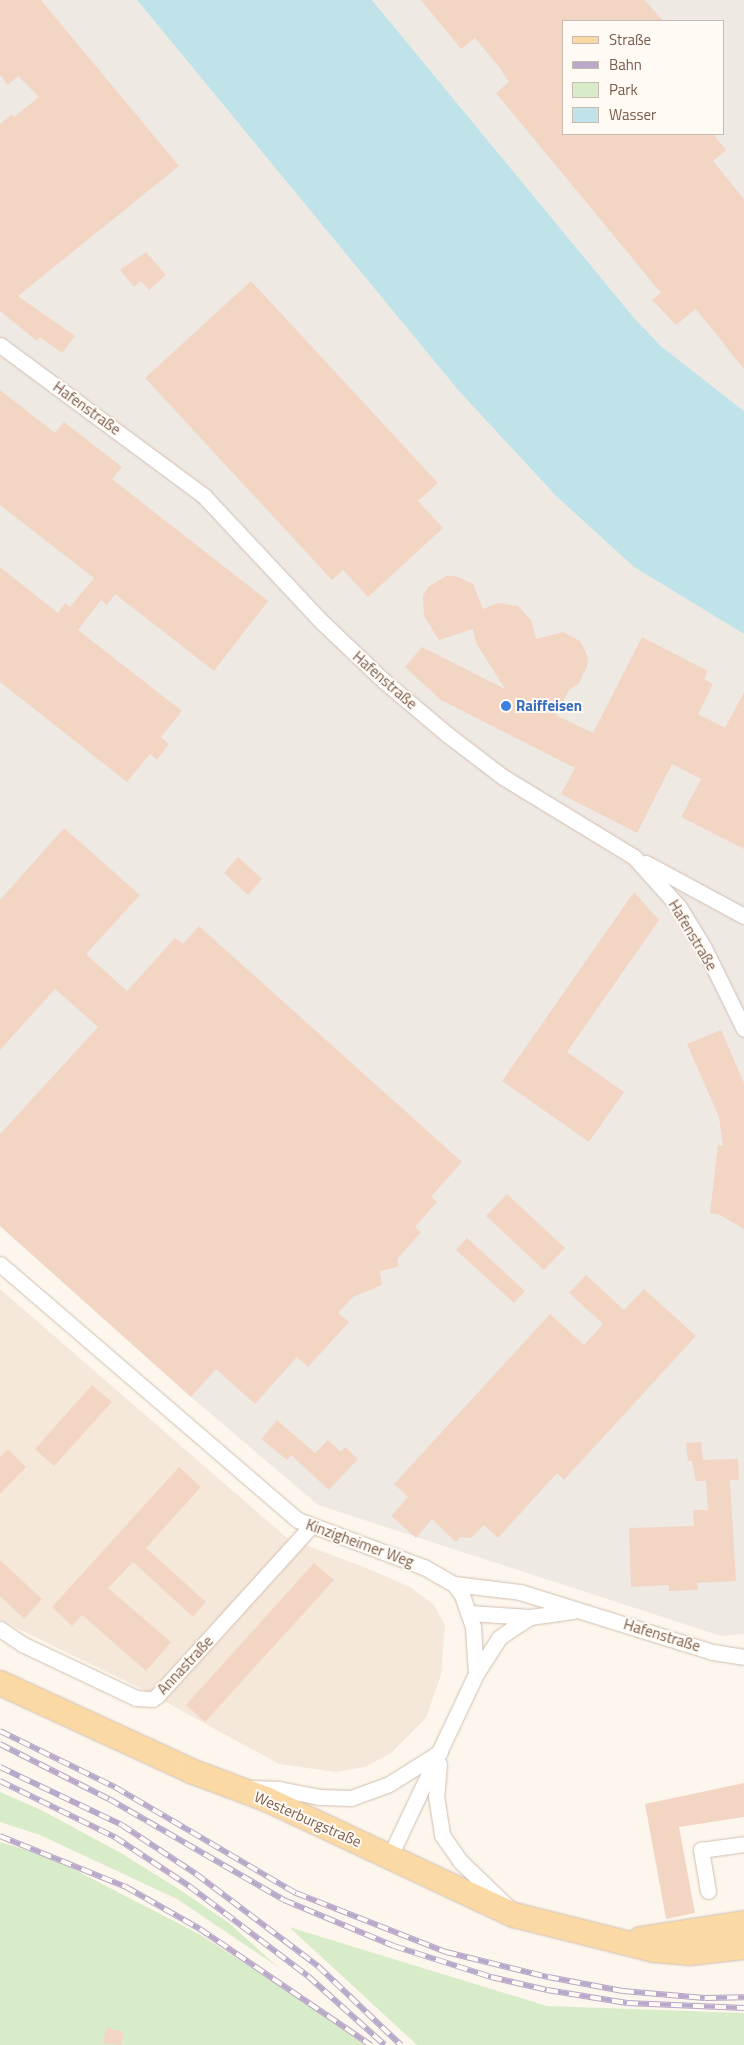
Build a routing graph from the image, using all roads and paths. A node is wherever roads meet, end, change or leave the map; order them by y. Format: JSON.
{"nodes":[{"id":1,"x":0,"y":345,"type":"edge"},
{"id":2,"x":634,"y":856,"type":"junction"},
{"id":3,"x":744,"y":916,"type":"edge"},
{"id":4,"x":744,"y":1029,"type":"edge"},
{"id":5,"x":0,"y":1264,"type":"edge"},
{"id":6,"x":310,"y":1526,"type":"junction"},
{"id":7,"x":454,"y":1584,"type":"junction"},
{"id":8,"x":580,"y":1611,"type":"junction"},
{"id":9,"x":469,"y":1613,"type":"junction"},
{"id":10,"x":530,"y":1617,"type":"junction"},
{"id":11,"x":0,"y":1629,"type":"edge"},
{"id":12,"x":744,"y":1657,"type":"edge"},
{"id":13,"x":476,"y":1674,"type":"junction"},
{"id":14,"x":0,"y":1683,"type":"edge"},
{"id":15,"x":440,"y":1752,"type":"junction"},
{"id":16,"x":235,"y":1788,"type":"junction"},
{"id":17,"x":744,"y":1844,"type":"edge"},
{"id":18,"x":390,"y":1856,"type":"junction"},
{"id":19,"x":708,"y":1891,"type":"dead end"},
{"id":20,"x":514,"y":1914,"type":"junction"},
{"id":21,"x":744,"y":1923,"type":"edge"},
{"id":22,"x":621,"y":1941,"type":"junction"},
{"id":23,"x":744,"y":1947,"type":"edge"}],
"edges":[{"from":1,"to":2,"type":"street","name":"Hafenstraße"},
{"from":2,"to":3,"type":"street"},
{"from":2,"to":4,"type":"street","name":"Hafenstraße"},
{"from":5,"to":6,"type":"street","name":"Kinzigheimer Weg"},
{"from":6,"to":7,"type":"street","name":"Kinzigheimer Weg"},
{"from":6,"to":11,"type":"street","name":"Annastraße"},
{"from":7,"to":8,"type":"street","name":"Hafenstraße"},
{"from":7,"to":9,"type":"street"},
{"from":8,"to":10,"type":"street","name":"Hafenstraße"},
{"from":8,"to":12,"type":"street","name":"Hafenstraße"},
{"from":9,"to":10,"type":"street","name":"Hafenstraße"},
{"from":9,"to":13,"type":"street"},
{"from":10,"to":13,"type":"street","name":"Hafenstraße"},
{"from":13,"to":15,"type":"street"},
{"from":14,"to":16,"type":"main road","name":"Westerburgstraße"},
{"from":15,"to":16,"type":"street"},
{"from":15,"to":18,"type":"street"},
{"from":15,"to":20,"type":"street"},
{"from":16,"to":18,"type":"main road","name":"Westerburgstraße"},
{"from":17,"to":19,"type":"street"},
{"from":18,"to":20,"type":"main road","name":"Westerburgstraße"},
{"from":20,"to":22,"type":"main road","name":"Westerburgstraße"},
{"from":21,"to":22,"type":"main road","name":"Westerburgstraße"},
{"from":22,"to":23,"type":"main road","name":"Westerburgstraße"}]}
